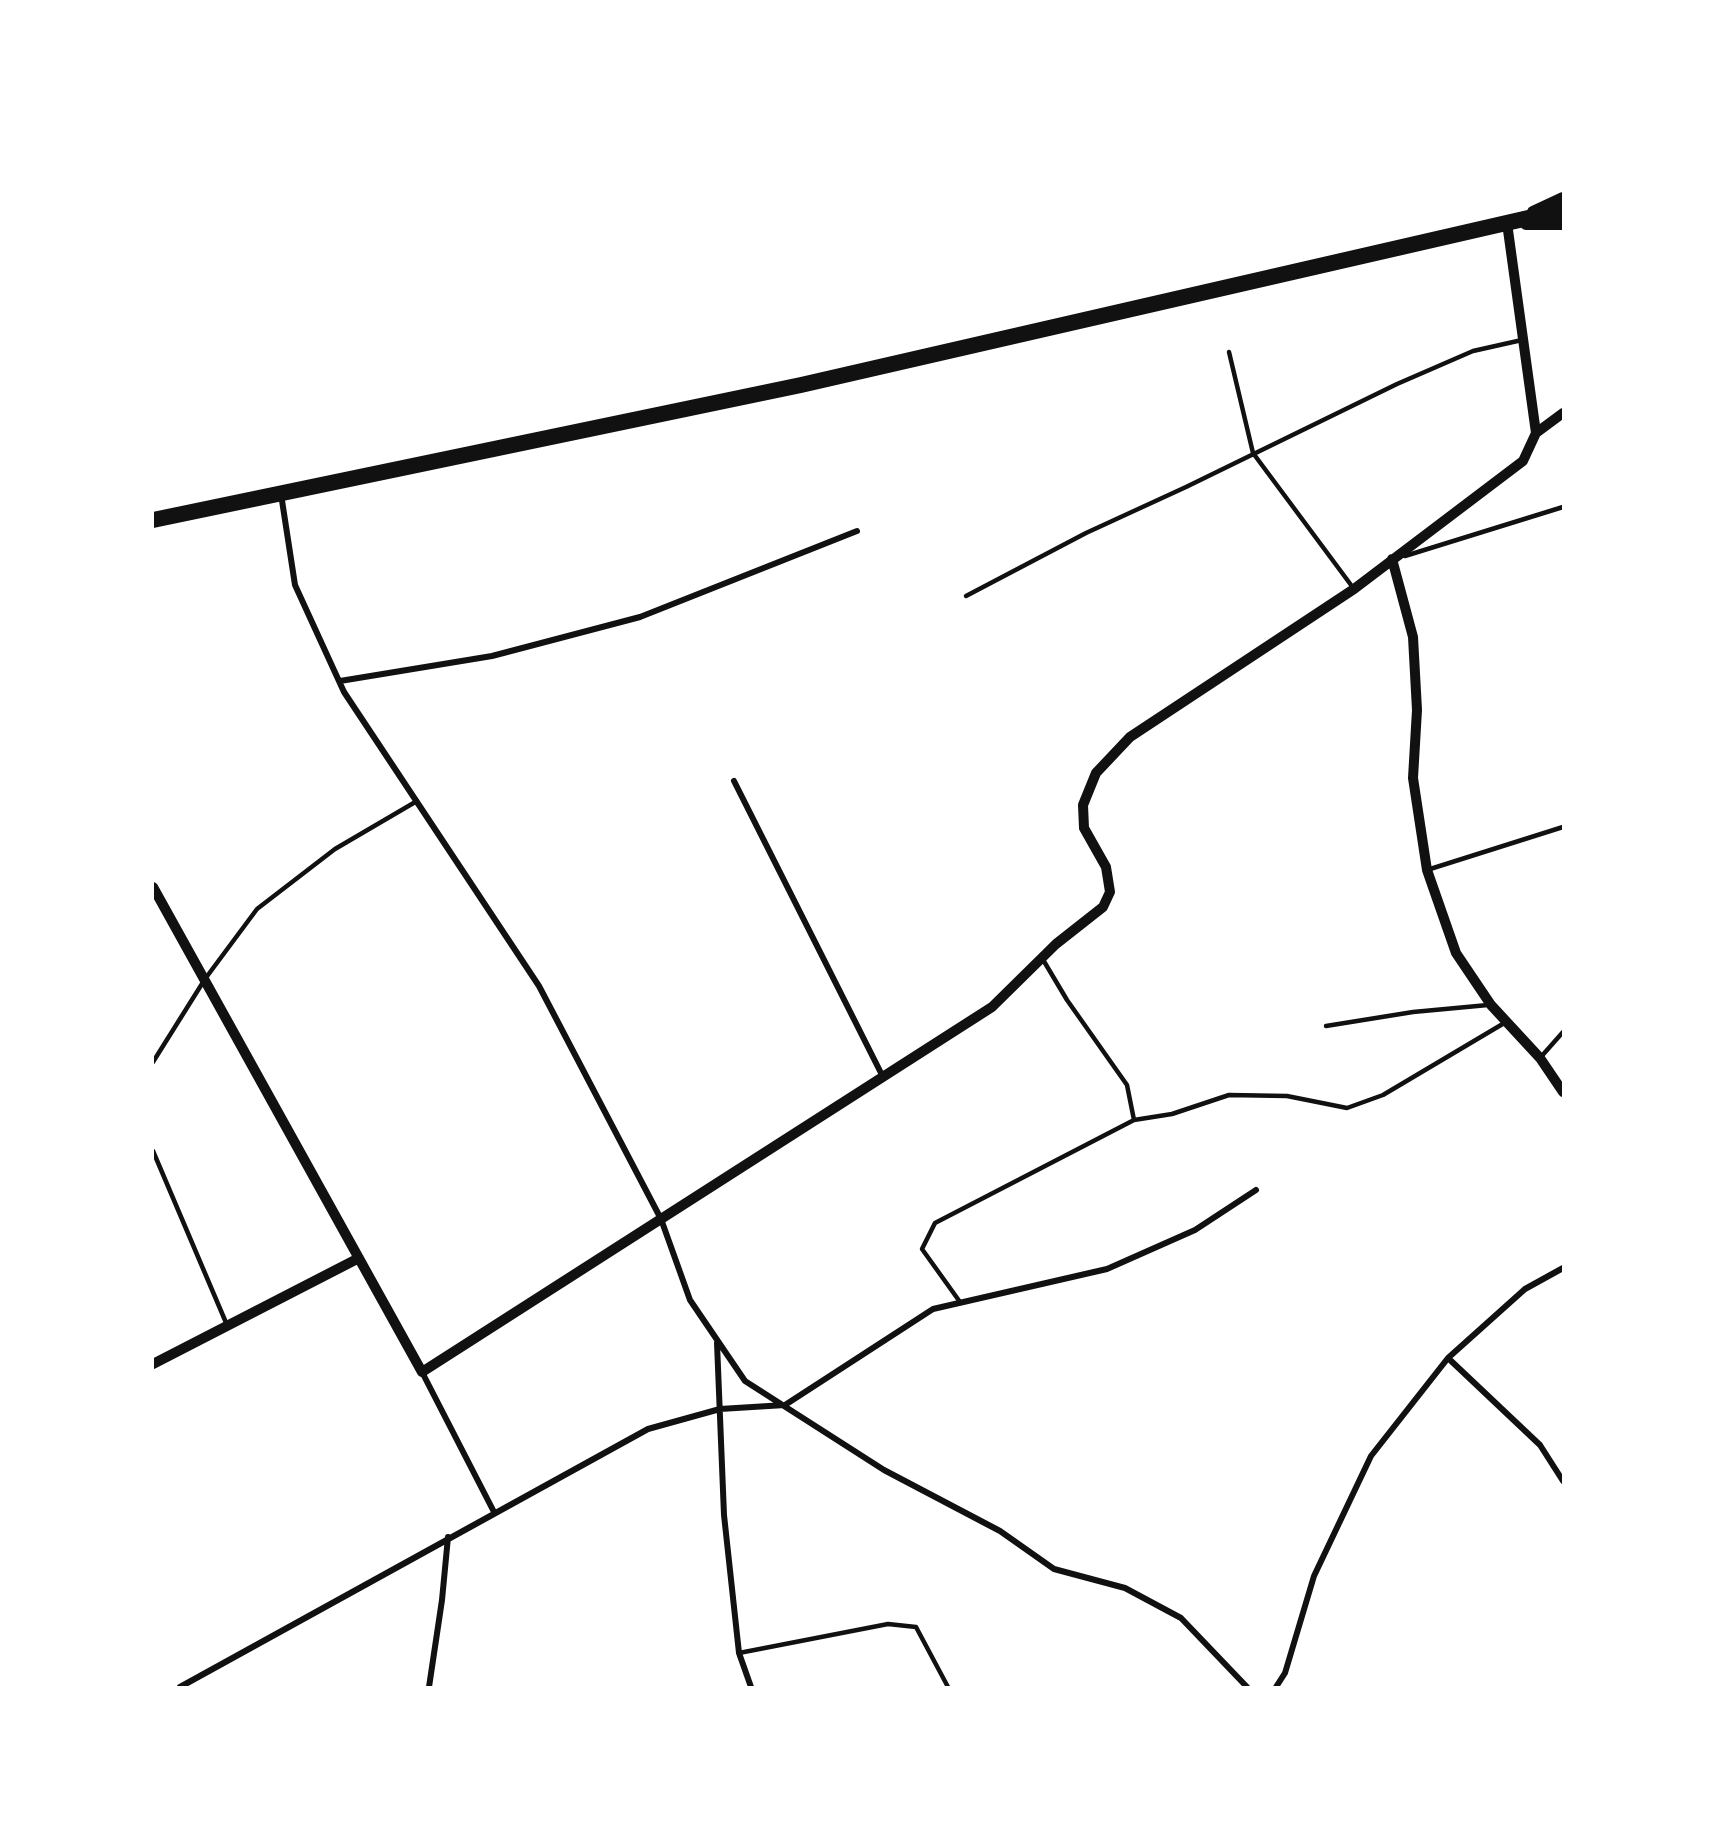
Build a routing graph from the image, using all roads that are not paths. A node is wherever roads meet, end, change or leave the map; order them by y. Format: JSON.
{"nodes":[{"id":1,"x":1563,"y":198,"type":"edge"},
{"id":2,"x":1563,"y":210,"type":"edge"},
{"id":3,"x":1507,"y":224,"type":"junction"},
{"id":4,"x":1563,"y":224,"type":"edge"},
{"id":5,"x":1524,"y":339,"type":"junction"},
{"id":6,"x":1229,"y":352,"type":"dead end"},
{"id":7,"x":1563,"y":413,"type":"edge"},
{"id":8,"x":1536,"y":433,"type":"junction"},
{"id":9,"x":1253,"y":453,"type":"junction"},
{"id":10,"x":281,"y":494,"type":"junction"},
{"id":11,"x":1563,"y":507,"type":"edge"},
{"id":12,"x":153,"y":520,"type":"edge"},
{"id":13,"x":857,"y":531,"type":"dead end"},
{"id":14,"x":1392,"y":560,"type":"junction"},
{"id":15,"x":1354,"y":589,"type":"junction"},
{"id":16,"x":966,"y":596,"type":"dead end"},
{"id":17,"x":340,"y":681,"type":"junction"},
{"id":18,"x":734,"y":781,"type":"dead end"},
{"id":19,"x":417,"y":801,"type":"junction"},
{"id":20,"x":1563,"y":827,"type":"edge"},
{"id":21,"x":1427,"y":870,"type":"junction"},
{"id":22,"x":153,"y":887,"type":"edge"},
{"id":23,"x":1042,"y":958,"type":"junction"},
{"id":24,"x":206,"y":979,"type":"junction"},
{"id":25,"x":1491,"y":1005,"type":"junction"},
{"id":26,"x":1507,"y":1022,"type":"junction"},
{"id":27,"x":1326,"y":1026,"type":"dead end"},
{"id":28,"x":1563,"y":1032,"type":"edge"},
{"id":29,"x":1540,"y":1058,"type":"junction"},
{"id":30,"x":153,"y":1062,"type":"edge"},
{"id":31,"x":883,"y":1077,"type":"junction"},
{"id":32,"x":1563,"y":1092,"type":"edge"},
{"id":33,"x":1134,"y":1120,"type":"junction"},
{"id":34,"x":153,"y":1151,"type":"edge"},
{"id":35,"x":1256,"y":1190,"type":"dead end"},
{"id":36,"x":661,"y":1219,"type":"junction"},
{"id":37,"x":359,"y":1258,"type":"junction"},
{"id":38,"x":1563,"y":1268,"type":"edge"},
{"id":39,"x":960,"y":1302,"type":"junction"},
{"id":40,"x":227,"y":1325,"type":"junction"},
{"id":41,"x":717,"y":1340,"type":"junction"},
{"id":42,"x":1448,"y":1358,"type":"junction"},
{"id":43,"x":153,"y":1364,"type":"edge"},
{"id":44,"x":422,"y":1372,"type":"junction"},
{"id":45,"x":785,"y":1405,"type":"junction"},
{"id":46,"x":720,"y":1409,"type":"junction"},
{"id":47,"x":1563,"y":1481,"type":"edge"},
{"id":48,"x":494,"y":1512,"type":"junction"},
{"id":49,"x":448,"y":1537,"type":"junction"},
{"id":50,"x":739,"y":1653,"type":"junction"},
{"id":51,"x":180,"y":1687,"type":"edge"},
{"id":52,"x":429,"y":1687,"type":"edge"},
{"id":53,"x":751,"y":1687,"type":"edge"},
{"id":54,"x":948,"y":1687,"type":"edge"},
{"id":55,"x":1247,"y":1687,"type":"edge"},
{"id":56,"x":1276,"y":1687,"type":"edge"}],
"edges":[{"from":1,"to":3,"type":"main road"},
{"from":2,"to":3,"type":"highway"},
{"from":3,"to":4,"type":"main road"},
{"from":3,"to":5,"type":"street"},
{"from":3,"to":10,"type":"highway"},
{"from":5,"to":8,"type":"street"},
{"from":5,"to":9,"type":"lane"},
{"from":6,"to":9,"type":"lane"},
{"from":7,"to":8,"type":"street"},
{"from":8,"to":14,"type":"street"},
{"from":9,"to":15,"type":"lane"},
{"from":9,"to":16,"type":"lane"},
{"from":10,"to":12,"type":"highway"},
{"from":10,"to":17,"type":"street"},
{"from":11,"to":14,"type":"lane"},
{"from":13,"to":17,"type":"street"},
{"from":14,"to":15,"type":"street"},
{"from":14,"to":21,"type":"street"},
{"from":15,"to":23,"type":"street"},
{"from":17,"to":19,"type":"street"},
{"from":18,"to":31,"type":"street"},
{"from":19,"to":24,"type":"lane"},
{"from":19,"to":36,"type":"street"},
{"from":20,"to":21,"type":"lane"},
{"from":21,"to":25,"type":"street"},
{"from":22,"to":24,"type":"street"},
{"from":23,"to":31,"type":"street"},
{"from":23,"to":33,"type":"lane"},
{"from":24,"to":30,"type":"lane"},
{"from":24,"to":37,"type":"street"},
{"from":25,"to":26,"type":"street"},
{"from":25,"to":27,"type":"lane"},
{"from":26,"to":29,"type":"street"},
{"from":26,"to":33,"type":"lane"},
{"from":28,"to":29,"type":"lane"},
{"from":29,"to":32,"type":"street"},
{"from":31,"to":36,"type":"street"},
{"from":33,"to":39,"type":"lane"},
{"from":34,"to":40,"type":"lane"},
{"from":35,"to":39,"type":"street"},
{"from":36,"to":41,"type":"street"},
{"from":36,"to":44,"type":"street"},
{"from":37,"to":40,"type":"street"},
{"from":37,"to":44,"type":"street"},
{"from":38,"to":42,"type":"street"},
{"from":39,"to":45,"type":"street"},
{"from":40,"to":43,"type":"street"},
{"from":41,"to":45,"type":"street"},
{"from":41,"to":46,"type":"street"},
{"from":42,"to":47,"type":"street"},
{"from":42,"to":56,"type":"street"},
{"from":44,"to":48,"type":"street"},
{"from":45,"to":46,"type":"street"},
{"from":45,"to":55,"type":"street"},
{"from":46,"to":48,"type":"street"},
{"from":46,"to":50,"type":"street"},
{"from":48,"to":49,"type":"street"},
{"from":49,"to":51,"type":"street"},
{"from":49,"to":52,"type":"street"},
{"from":50,"to":53,"type":"street"},
{"from":50,"to":54,"type":"lane"}]}
